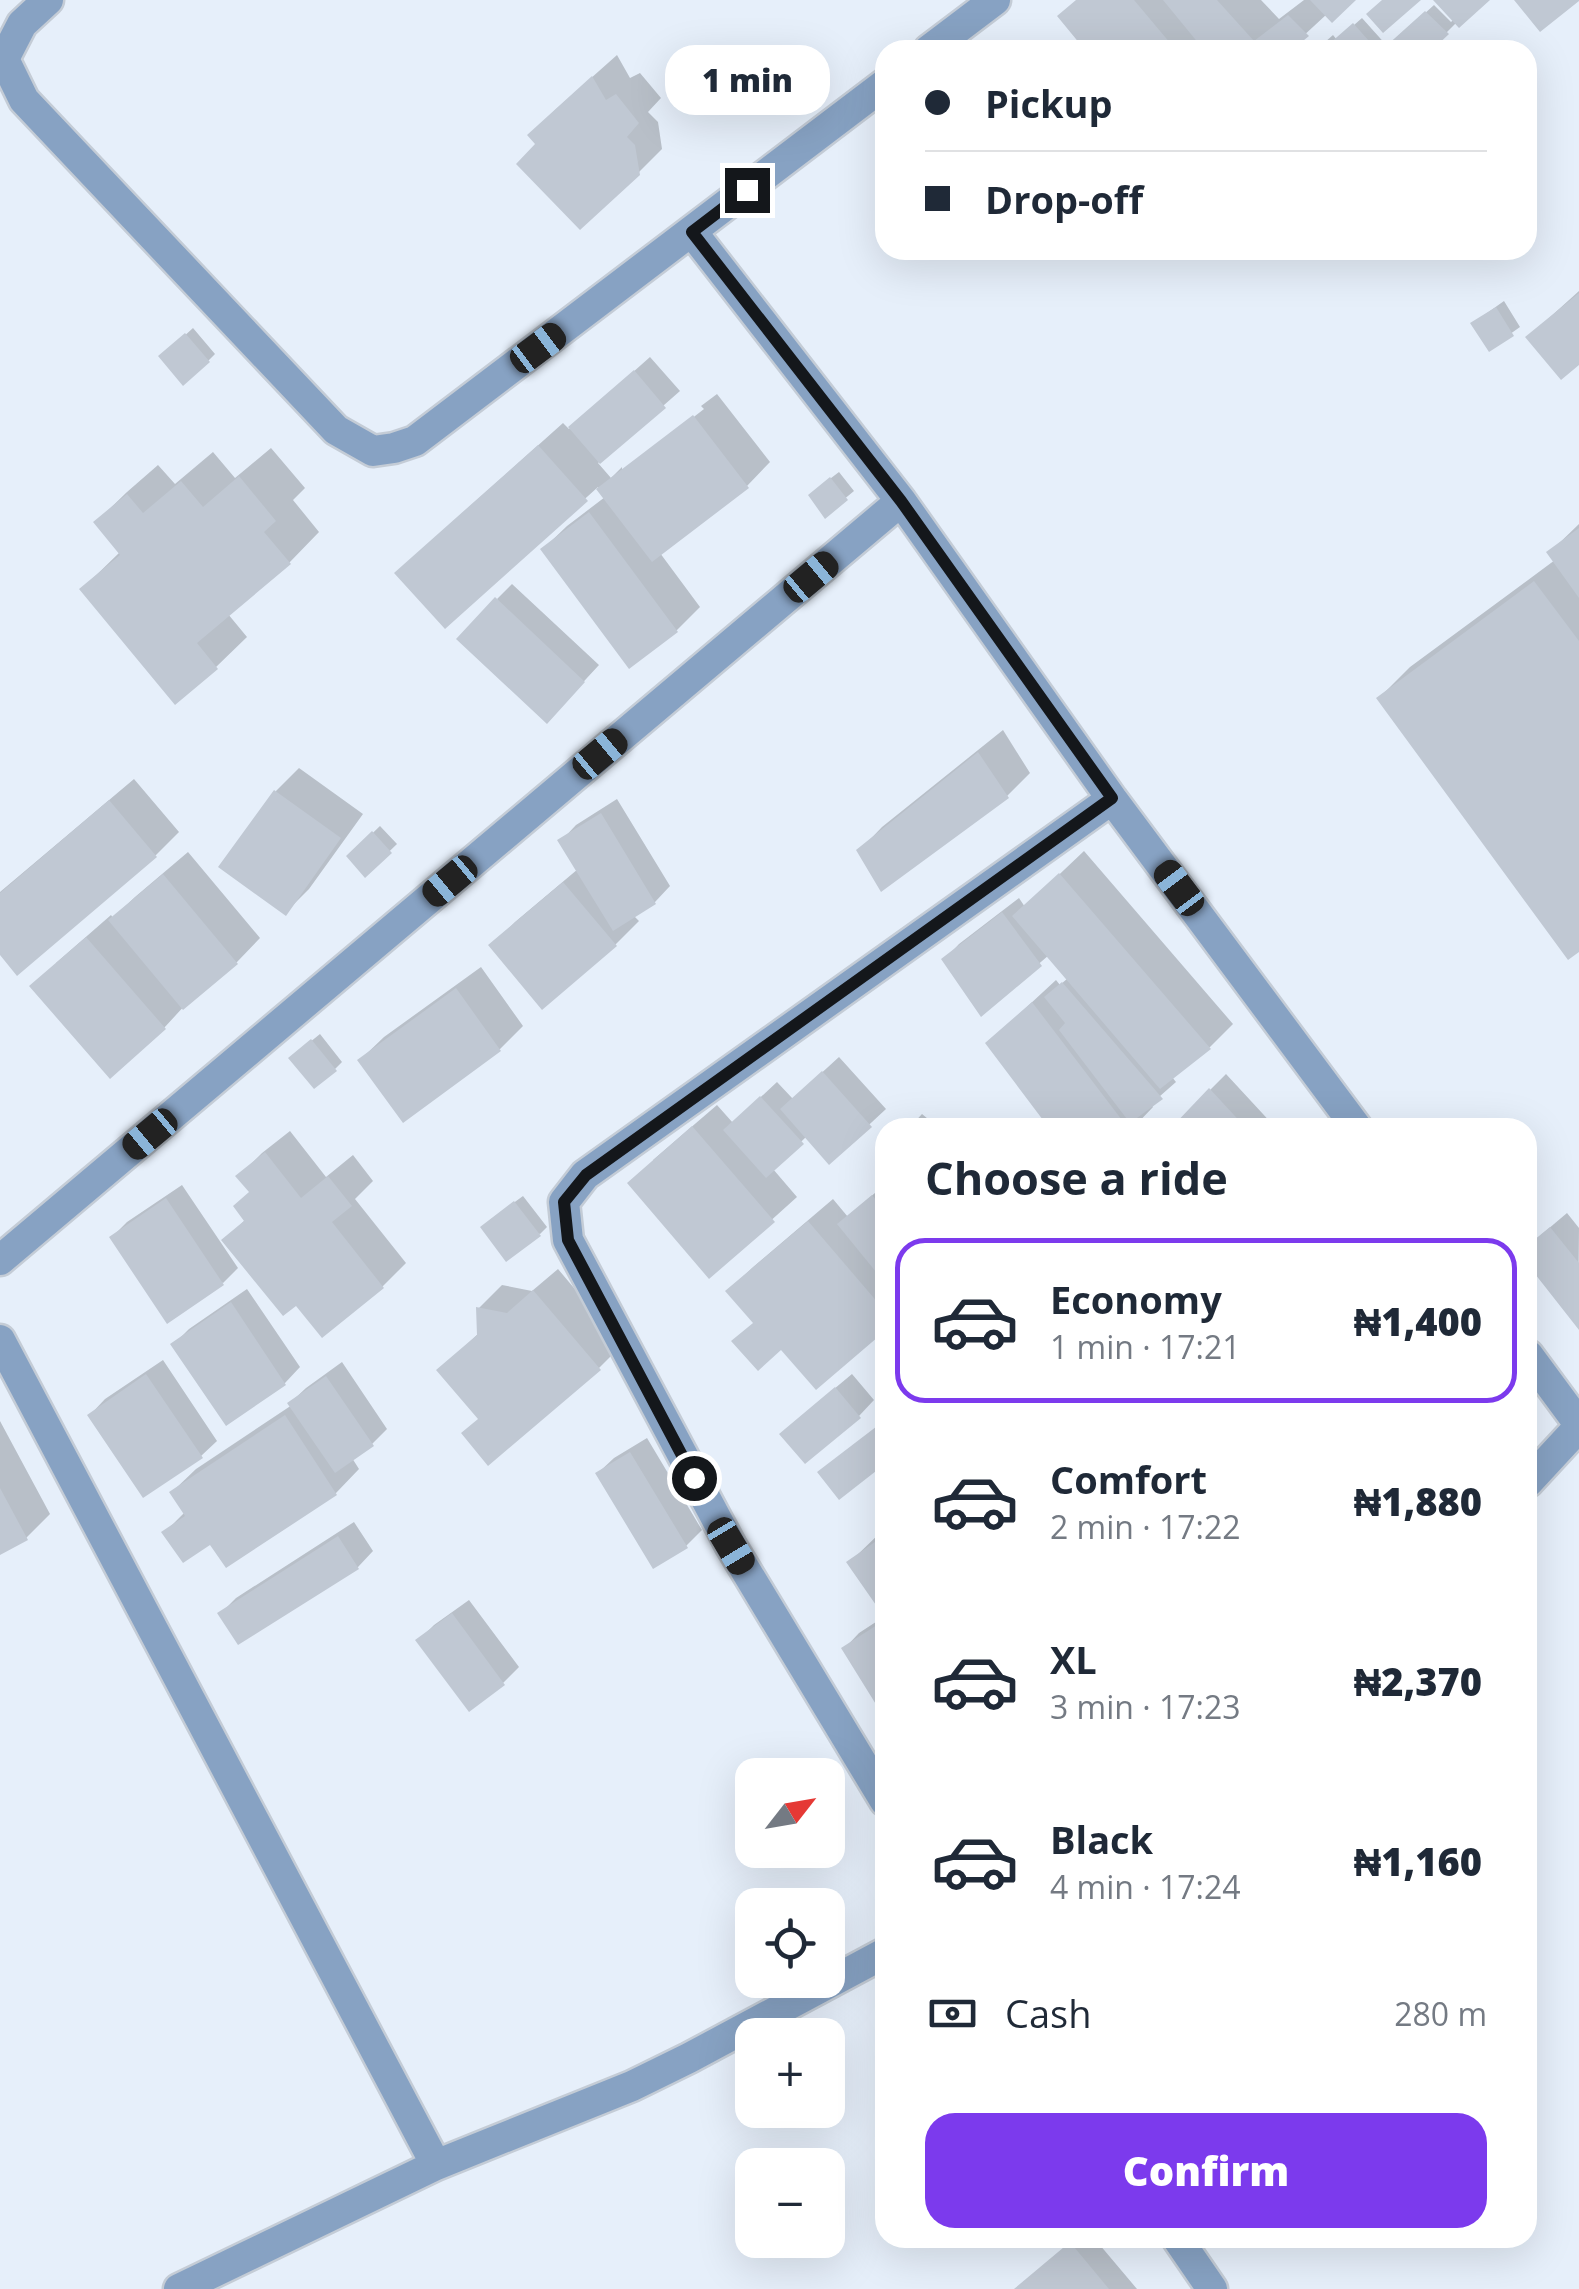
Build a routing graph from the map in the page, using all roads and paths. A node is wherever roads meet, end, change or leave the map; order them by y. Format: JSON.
{"nodes":[{"id":1,"x":48,"y":0,"type":"edge"},
{"id":2,"x":994,"y":0,"type":"edge"},
{"id":3,"x":942,"y":40,"type":"edge"},
{"id":4,"x":875,"y":92,"type":"edge"},
{"id":5,"x":692,"y":232,"type":"junction"},
{"id":6,"x":901,"y":501,"type":"junction"},
{"id":7,"x":1112,"y":798,"type":"junction"},
{"id":8,"x":1351,"y":1118,"type":"edge"},
{"id":9,"x":0,"y":1260,"type":"edge"},
{"id":10,"x":0,"y":1340,"type":"edge"},
{"id":11,"x":1537,"y":1368,"type":"edge"},
{"id":12,"x":1579,"y":1426,"type":"edge"},
{"id":13,"x":1537,"y":1472,"type":"edge"},
{"id":14,"x":875,"y":1784,"type":"edge"},
{"id":15,"x":875,"y":1959,"type":"edge"},
{"id":16,"x":436,"y":2165,"type":"junction"},
{"id":17,"x":1184,"y":2248,"type":"edge"},
{"id":18,"x":179,"y":2289,"type":"edge"},
{"id":19,"x":1212,"y":2289,"type":"edge"}],
"edges":[{"from":1,"to":5,"type":"street"},
{"from":2,"to":3,"type":"street"},
{"from":4,"to":5,"type":"street"},
{"from":5,"to":6,"type":"street"},
{"from":6,"to":7,"type":"street"},
{"from":6,"to":9,"type":"street"},
{"from":7,"to":8,"type":"street"},
{"from":7,"to":14,"type":"street"},
{"from":10,"to":16,"type":"street"},
{"from":11,"to":12,"type":"street"},
{"from":12,"to":13,"type":"street"},
{"from":15,"to":16,"type":"street"},
{"from":16,"to":18,"type":"street"},
{"from":17,"to":19,"type":"street"}]}
